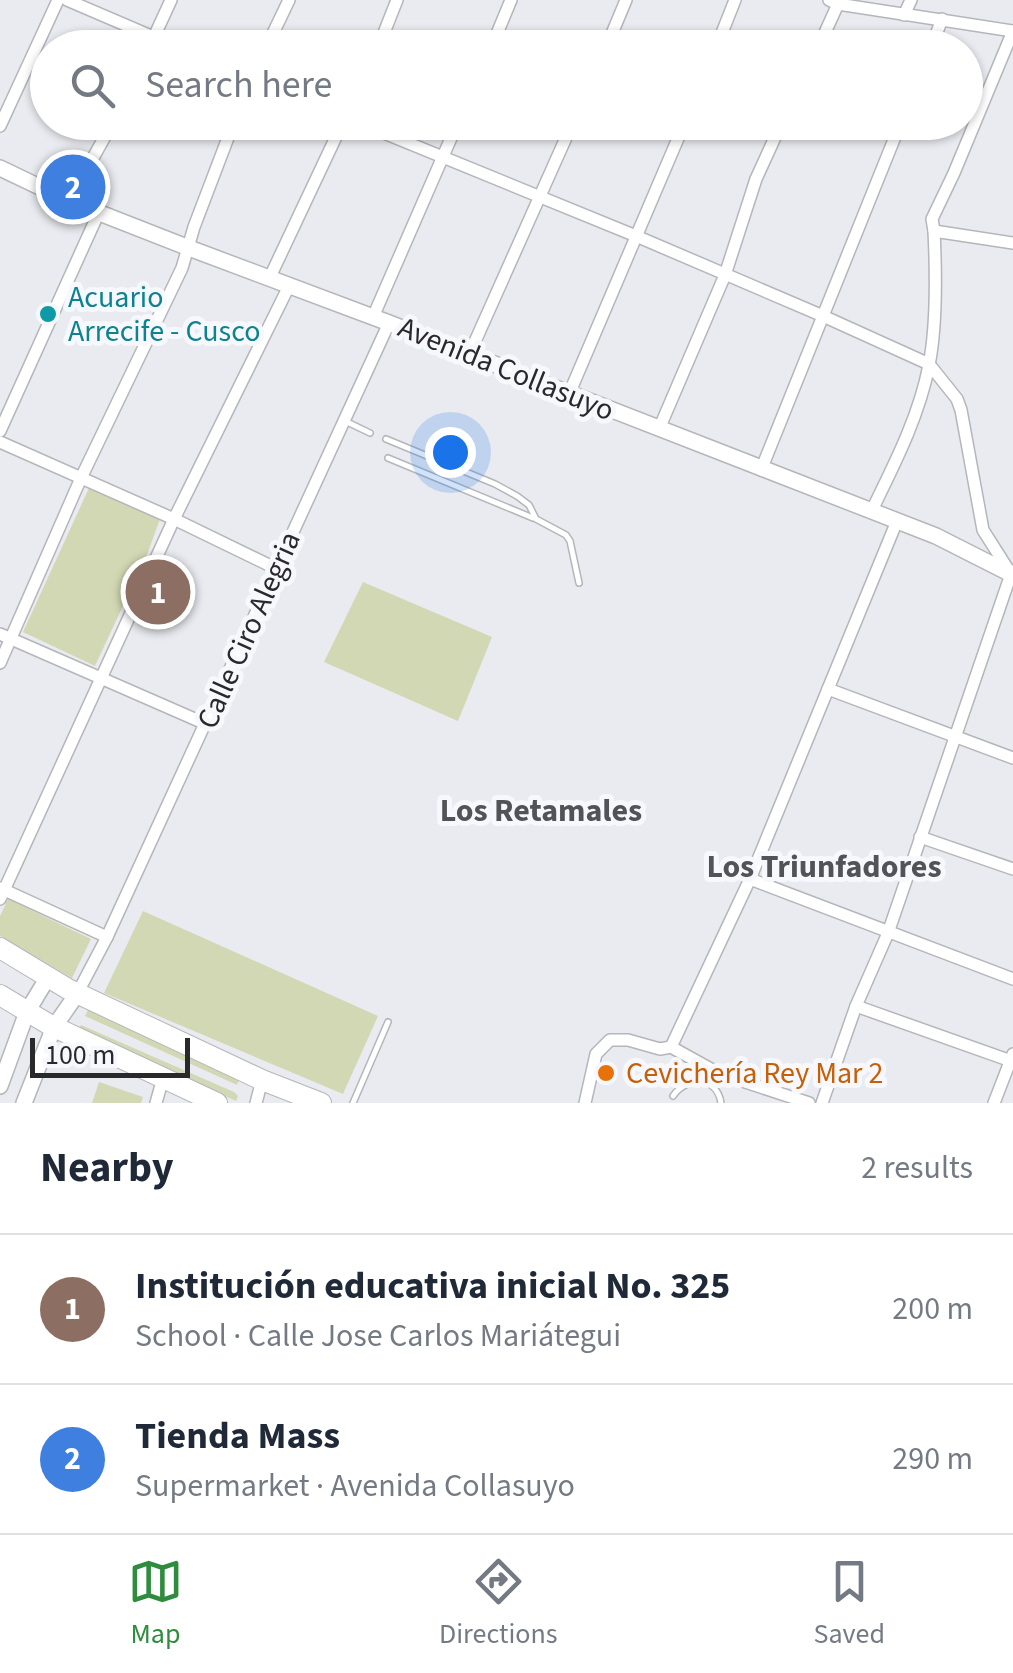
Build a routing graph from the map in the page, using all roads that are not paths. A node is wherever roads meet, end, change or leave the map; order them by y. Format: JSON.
{"nodes":[{"id":1,"x":58,"y":0,"type":"edge"},
{"id":2,"x":67,"y":0,"type":"edge"},
{"id":3,"x":170,"y":0,"type":"edge"},
{"id":4,"x":288,"y":0,"type":"edge"},
{"id":5,"x":397,"y":0,"type":"edge"},
{"id":6,"x":511,"y":0,"type":"edge"},
{"id":7,"x":626,"y":0,"type":"edge"},
{"id":8,"x":735,"y":0,"type":"edge"},
{"id":9,"x":910,"y":0,"type":"edge"},
{"id":10,"x":834,"y":2,"type":"edge"},
{"id":11,"x":904,"y":15,"type":"junction"},
{"id":12,"x":942,"y":20,"type":"junction"},
{"id":13,"x":44,"y":30,"type":"edge"},
{"id":14,"x":128,"y":30,"type":"edge"},
{"id":15,"x":157,"y":30,"type":"edge"},
{"id":16,"x":274,"y":30,"type":"edge"},
{"id":17,"x":385,"y":30,"type":"edge"},
{"id":18,"x":498,"y":30,"type":"edge"},
{"id":19,"x":614,"y":30,"type":"edge"},
{"id":20,"x":723,"y":30,"type":"edge"},
{"id":21,"x":824,"y":30,"type":"edge"},
{"id":22,"x":938,"y":30,"type":"edge"},
{"id":23,"x":1013,"y":31,"type":"edge"},
{"id":24,"x":30,"y":61,"type":"edge"},
{"id":25,"x":983,"y":104,"type":"edge"},
{"id":26,"x":0,"y":126,"type":"edge"},
{"id":27,"x":103,"y":140,"type":"edge"},
{"id":28,"x":227,"y":140,"type":"edge"},
{"id":29,"x":335,"y":140,"type":"edge"},
{"id":30,"x":401,"y":140,"type":"edge"},
{"id":31,"x":450,"y":140,"type":"edge"},
{"id":32,"x":565,"y":140,"type":"edge"},
{"id":33,"x":676,"y":140,"type":"edge"},
{"id":34,"x":774,"y":140,"type":"edge"},
{"id":35,"x":893,"y":140,"type":"edge"},
{"id":36,"x":968,"y":140,"type":"edge"},
{"id":37,"x":443,"y":157,"type":"junction"},
{"id":38,"x":0,"y":168,"type":"edge"},
{"id":39,"x":540,"y":199,"type":"junction"},
{"id":40,"x":69,"y":201,"type":"junction"},
{"id":41,"x":99,"y":212,"type":"junction"},
{"id":42,"x":934,"y":232,"type":"junction"},
{"id":43,"x":636,"y":236,"type":"junction"},
{"id":44,"x":1013,"y":243,"type":"edge"},
{"id":45,"x":188,"y":248,"type":"junction"},
{"id":46,"x":725,"y":275,"type":"junction"},
{"id":47,"x":270,"y":277,"type":"junction"},
{"id":48,"x":289,"y":286,"type":"junction"},
{"id":49,"x":822,"y":316,"type":"junction"},
{"id":50,"x":381,"y":320,"type":"junction"},
{"id":51,"x":470,"y":355,"type":"junction"},
{"id":52,"x":930,"y":364,"type":"junction"},
{"id":53,"x":569,"y":394,"type":"junction"},
{"id":54,"x":345,"y":420,"type":"junction"},
{"id":55,"x":659,"y":429,"type":"junction"},
{"id":56,"x":0,"y":430,"type":"edge"},
{"id":57,"x":370,"y":433,"type":"dead end"},
{"id":58,"x":386,"y":440,"type":"dead end"},
{"id":59,"x":0,"y":442,"type":"edge"},
{"id":60,"x":388,"y":458,"type":"dead end"},
{"id":61,"x":760,"y":470,"type":"junction"},
{"id":62,"x":81,"y":478,"type":"junction"},
{"id":63,"x":495,"y":484,"type":"junction"},
{"id":64,"x":487,"y":500,"type":"junction"},
{"id":65,"x":871,"y":512,"type":"junction"},
{"id":66,"x":174,"y":519,"type":"junction"},
{"id":67,"x":536,"y":519,"type":"junction"},
{"id":68,"x":897,"y":521,"type":"junction"},
{"id":69,"x":277,"y":568,"type":"junction"},
{"id":70,"x":1011,"y":580,"type":"edge"},
{"id":71,"x":579,"y":582,"type":"dead end"},
{"id":72,"x":6,"y":637,"type":"edge"},
{"id":73,"x":0,"y":663,"type":"edge"},
{"id":74,"x":103,"y":678,"type":"junction"},
{"id":75,"x":828,"y":689,"type":"junction"},
{"id":76,"x":206,"y":724,"type":"junction"},
{"id":77,"x":956,"y":737,"type":"junction"},
{"id":78,"x":1013,"y":758,"type":"edge"},
{"id":79,"x":920,"y":837,"type":"junction"},
{"id":80,"x":1013,"y":870,"type":"edge"},
{"id":81,"x":750,"y":879,"type":"junction"},
{"id":82,"x":2,"y":892,"type":"edge"},
{"id":83,"x":888,"y":933,"type":"junction"},
{"id":84,"x":107,"y":938,"type":"junction"},
{"id":85,"x":0,"y":948,"type":"edge"},
{"id":86,"x":48,"y":977,"type":"junction"},
{"id":87,"x":1013,"y":978,"type":"edge"},
{"id":88,"x":77,"y":994,"type":"junction"},
{"id":89,"x":0,"y":995,"type":"edge"},
{"id":90,"x":856,"y":1006,"type":"junction"},
{"id":91,"x":27,"y":1012,"type":"junction"},
{"id":92,"x":388,"y":1022,"type":"dead end"},
{"id":93,"x":54,"y":1027,"type":"junction"},
{"id":94,"x":670,"y":1047,"type":"junction"},
{"id":95,"x":1012,"y":1058,"type":"edge"},
{"id":96,"x":164,"y":1078,"type":"junction"},
{"id":97,"x":262,"y":1080,"type":"junction"},
{"id":98,"x":0,"y":1086,"type":"edge"},
{"id":99,"x":673,"y":1096,"type":"dead end"},
{"id":100,"x":24,"y":1103,"type":"edge"},
{"id":101,"x":156,"y":1103,"type":"edge"},
{"id":102,"x":217,"y":1103,"type":"edge"},
{"id":103,"x":256,"y":1103,"type":"edge"},
{"id":104,"x":321,"y":1103,"type":"edge"},
{"id":105,"x":352,"y":1103,"type":"edge"},
{"id":106,"x":585,"y":1103,"type":"edge"},
{"id":107,"x":721,"y":1103,"type":"edge"},
{"id":108,"x":809,"y":1103,"type":"edge"},
{"id":109,"x":822,"y":1103,"type":"edge"},
{"id":110,"x":994,"y":1103,"type":"edge"}],
"edges":[{"from":1,"to":13,"type":"street"},
{"from":2,"to":14,"type":"street"},
{"from":3,"to":15,"type":"street"},
{"from":4,"to":16,"type":"street"},
{"from":5,"to":17,"type":"street"},
{"from":6,"to":18,"type":"street"},
{"from":7,"to":19,"type":"street"},
{"from":8,"to":20,"type":"street"},
{"from":9,"to":11,"type":"street"},
{"from":10,"to":11,"type":"street"},
{"from":10,"to":21,"type":"street"},
{"from":11,"to":12,"type":"street"},
{"from":12,"to":22,"type":"street"},
{"from":12,"to":23,"type":"street"},
{"from":23,"to":25,"type":"street"},
{"from":24,"to":26,"type":"street"},
{"from":27,"to":40,"type":"street"},
{"from":28,"to":45,"type":"street"},
{"from":29,"to":47,"type":"street"},
{"from":30,"to":37,"type":"street"},
{"from":31,"to":37,"type":"street","name":"Calle Ciro Alegria"},
{"from":32,"to":39,"type":"street"},
{"from":33,"to":43,"type":"street"},
{"from":34,"to":46,"type":"street"},
{"from":35,"to":49,"type":"street"},
{"from":36,"to":42,"type":"street"},
{"from":37,"to":39,"type":"street"},
{"from":37,"to":50,"type":"street","name":"Calle Ciro Alegria"},
{"from":38,"to":40,"type":"street","name":"Avenida Collasuyo"},
{"from":39,"to":43,"type":"street"},
{"from":39,"to":51,"type":"street"},
{"from":40,"to":41,"type":"street","name":"Avenida Collasuyo"},
{"from":41,"to":45,"type":"street","name":"Avenida Collasuyo"},
{"from":41,"to":56,"type":"street"},
{"from":42,"to":44,"type":"street"},
{"from":42,"to":52,"type":"street"},
{"from":43,"to":46,"type":"street"},
{"from":43,"to":53,"type":"street"},
{"from":45,"to":47,"type":"street","name":"Avenida Collasuyo"},
{"from":45,"to":62,"type":"street"},
{"from":46,"to":49,"type":"street"},
{"from":46,"to":55,"type":"street"},
{"from":47,"to":48,"type":"street","name":"Avenida Collasuyo"},
{"from":48,"to":50,"type":"street","name":"Avenida Collasuyo"},
{"from":48,"to":66,"type":"street"},
{"from":49,"to":52,"type":"street"},
{"from":49,"to":61,"type":"street"},
{"from":50,"to":51,"type":"street","name":"Avenida Collasuyo"},
{"from":50,"to":54,"type":"street","name":"Calle Ciro Alegria"},
{"from":51,"to":53,"type":"street","name":"Avenida Collasuyo"},
{"from":52,"to":65,"type":"street"},
{"from":52,"to":70,"type":"street"},
{"from":53,"to":55,"type":"street","name":"Avenida Collasuyo"},
{"from":54,"to":57,"type":"lane"},
{"from":54,"to":69,"type":"street","name":"Calle Ciro Alegria"},
{"from":55,"to":61,"type":"street","name":"Avenida Collasuyo"},
{"from":58,"to":63,"type":"lane"},
{"from":59,"to":62,"type":"street"},
{"from":60,"to":64,"type":"lane"},
{"from":61,"to":65,"type":"street","name":"Avenida Collasuyo"},
{"from":62,"to":66,"type":"street"},
{"from":62,"to":72,"type":"street"},
{"from":63,"to":64,"type":"lane"},
{"from":63,"to":67,"type":"lane"},
{"from":64,"to":67,"type":"lane"},
{"from":65,"to":68,"type":"street","name":"Avenida Collasuyo"},
{"from":66,"to":69,"type":"street"},
{"from":66,"to":74,"type":"street"},
{"from":67,"to":71,"type":"lane"},
{"from":68,"to":70,"type":"street","name":"Avenida Collasuyo"},
{"from":68,"to":75,"type":"street"},
{"from":69,"to":76,"type":"street","name":"Calle Ciro Alegria"},
{"from":70,"to":77,"type":"street"},
{"from":72,"to":73,"type":"street"},
{"from":72,"to":74,"type":"street"},
{"from":74,"to":76,"type":"street"},
{"from":74,"to":82,"type":"street"},
{"from":75,"to":77,"type":"street"},
{"from":75,"to":81,"type":"street"},
{"from":76,"to":84,"type":"street","name":"Calle Ciro Alegria"},
{"from":77,"to":78,"type":"street"},
{"from":77,"to":79,"type":"street"},
{"from":79,"to":80,"type":"street"},
{"from":79,"to":83,"type":"street"},
{"from":81,"to":83,"type":"street"},
{"from":81,"to":94,"type":"street"},
{"from":82,"to":84,"type":"street"},
{"from":83,"to":87,"type":"street"},
{"from":83,"to":90,"type":"street"},
{"from":84,"to":88,"type":"street","name":"Calle Ciro Alegria"},
{"from":85,"to":86,"type":"highway"},
{"from":86,"to":88,"type":"highway"},
{"from":86,"to":91,"type":"street"},
{"from":88,"to":93,"type":"street"},
{"from":88,"to":97,"type":"highway"},
{"from":89,"to":91,"type":"highway"},
{"from":90,"to":95,"type":"street"},
{"from":90,"to":109,"type":"street"},
{"from":91,"to":93,"type":"highway"},
{"from":91,"to":98,"type":"street"},
{"from":92,"to":105,"type":"lane"},
{"from":93,"to":96,"type":"highway"},
{"from":93,"to":100,"type":"street"},
{"from":94,"to":106,"type":"street"},
{"from":94,"to":108,"type":"street"},
{"from":95,"to":110,"type":"street"},
{"from":96,"to":101,"type":"street"},
{"from":96,"to":102,"type":"highway"},
{"from":97,"to":103,"type":"street"},
{"from":97,"to":104,"type":"highway"},
{"from":99,"to":107,"type":"lane"}]}
